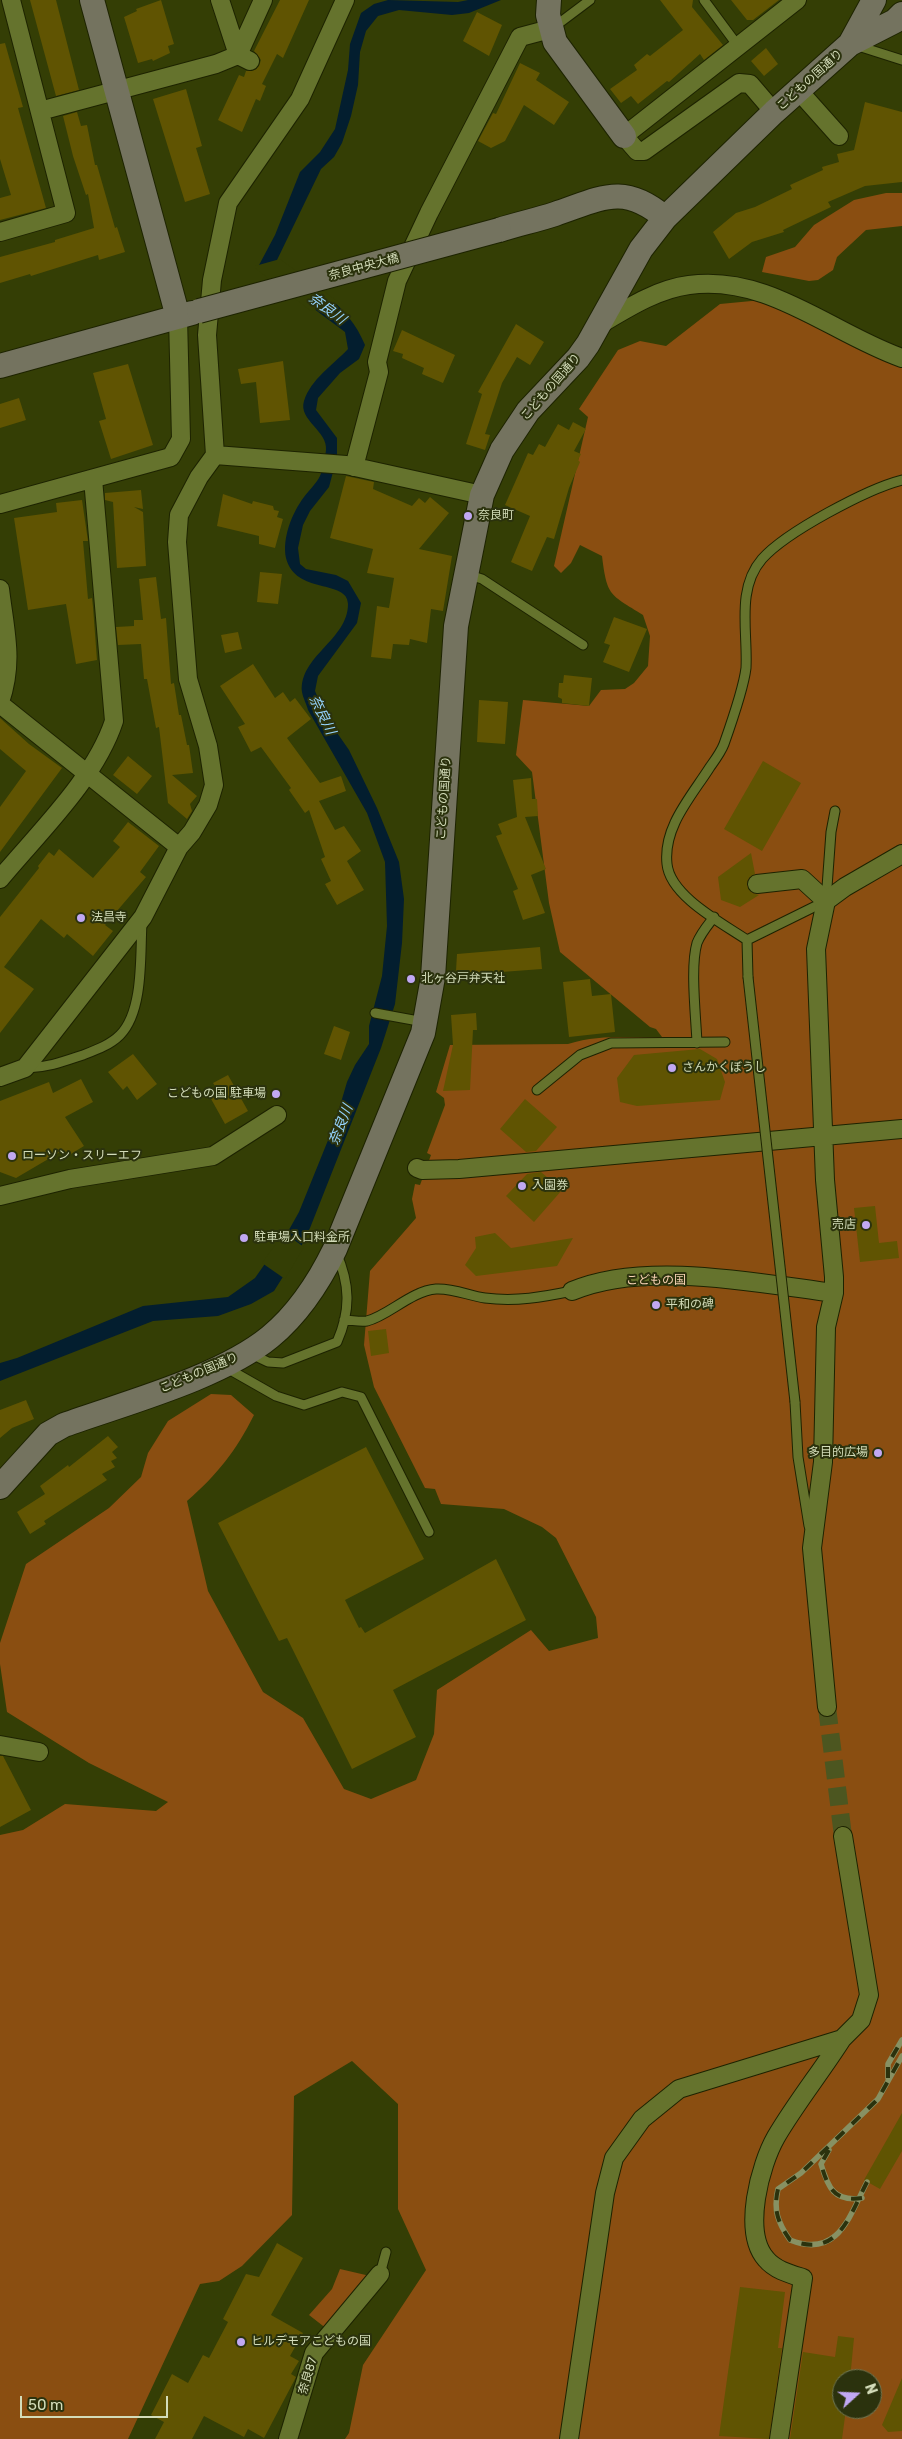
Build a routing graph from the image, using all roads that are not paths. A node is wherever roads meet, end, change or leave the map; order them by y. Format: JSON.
{"nodes":[{"id":1,"x":11,"y":0,"type":"edge"},
{"id":2,"x":92,"y":0,"type":"edge"},
{"id":3,"x":220,"y":0,"type":"edge"},
{"id":4,"x":263,"y":0,"type":"edge"},
{"id":5,"x":345,"y":0,"type":"edge"},
{"id":6,"x":549,"y":0,"type":"edge"},
{"id":7,"x":590,"y":0,"type":"edge"},
{"id":8,"x":704,"y":0,"type":"edge"},
{"id":9,"x":874,"y":0,"type":"edge"},
{"id":10,"x":794,"y":1,"type":"edge"},
{"id":11,"x":902,"y":14,"type":"edge"},
{"id":12,"x":550,"y":29,"type":"junction"},
{"id":13,"x":850,"y":44,"type":"junction"},
{"id":14,"x":738,"y":46,"type":"junction"},
{"id":15,"x":244,"y":58,"type":"junction"},
{"id":16,"x":902,"y":60,"type":"edge"},
{"id":17,"x":798,"y":90,"type":"junction"},
{"id":18,"x":116,"y":91,"type":"junction"},
{"id":19,"x":40,"y":111,"type":"junction"},
{"id":20,"x":774,"y":112,"type":"junction"},
{"id":21,"x":624,"y":136,"type":"junction"},
{"id":22,"x":839,"y":136,"type":"dead end"},
{"id":23,"x":665,"y":218,"type":"junction"},
{"id":24,"x":0,"y":232,"type":"edge"},
{"id":25,"x":188,"y":314,"type":"junction"},
{"id":26,"x":596,"y":327,"type":"junction"},
{"id":27,"x":902,"y":358,"type":"edge"},
{"id":28,"x":0,"y":366,"type":"edge"},
{"id":29,"x":215,"y":455,"type":"junction"},
{"id":30,"x":350,"y":466,"type":"junction"},
{"id":31,"x":93,"y":479,"type":"junction"},
{"id":32,"x":902,"y":480,"type":"edge"},
{"id":33,"x":482,"y":495,"type":"junction"},
{"id":34,"x":0,"y":504,"type":"edge"},
{"id":35,"x":466,"y":574,"type":"junction"},
{"id":36,"x":0,"y":589,"type":"edge"},
{"id":37,"x":583,"y":645,"type":"dead end"},
{"id":38,"x":0,"y":703,"type":"edge"},
{"id":39,"x":88,"y":774,"type":"junction"},
{"id":40,"x":835,"y":811,"type":"dead end"},
{"id":41,"x":179,"y":847,"type":"junction"},
{"id":42,"x":902,"y":854,"type":"edge"},
{"id":43,"x":0,"y":880,"type":"edge"},
{"id":44,"x":757,"y":884,"type":"dead end"},
{"id":45,"x":826,"y":901,"type":"junction"},
{"id":46,"x":143,"y":917,"type":"junction"},
{"id":47,"x":714,"y":917,"type":"junction"},
{"id":48,"x":746,"y":940,"type":"junction"},
{"id":49,"x":375,"y":1012,"type":"dead end"},
{"id":50,"x":425,"y":1022,"type":"junction"},
{"id":51,"x":725,"y":1042,"type":"dead end"},
{"id":52,"x":696,"y":1043,"type":"junction"},
{"id":53,"x":25,"y":1068,"type":"junction"},
{"id":54,"x":0,"y":1077,"type":"edge"},
{"id":55,"x":538,"y":1090,"type":"dead end"},
{"id":56,"x":277,"y":1116,"type":"dead end"},
{"id":57,"x":902,"y":1129,"type":"edge"},
{"id":58,"x":823,"y":1136,"type":"junction"},
{"id":59,"x":417,"y":1168,"type":"dead end"},
{"id":60,"x":0,"y":1196,"type":"edge"},
{"id":61,"x":335,"y":1250,"type":"junction"},
{"id":62,"x":572,"y":1291,"type":"joint"},
{"id":63,"x":834,"y":1293,"type":"junction"},
{"id":64,"x":344,"y":1320,"type":"junction"},
{"id":65,"x":248,"y":1352,"type":"junction"},
{"id":66,"x":222,"y":1366,"type":"junction"},
{"id":67,"x":0,"y":1487,"type":"edge"},
{"id":68,"x":429,"y":1532,"type":"dead end"},
{"id":69,"x":812,"y":1548,"type":"junction"},
{"id":70,"x":827,"y":1707,"type":"tunnel mouth"},
{"id":71,"x":0,"y":1745,"type":"edge"},
{"id":72,"x":39,"y":1752,"type":"dead end"},
{"id":73,"x":843,"y":1836,"type":"tunnel mouth"},
{"id":74,"x":842,"y":2039,"type":"junction"},
{"id":75,"x":386,"y":2252,"type":"dead end"},
{"id":76,"x":380,"y":2274,"type":"joint"},
{"id":77,"x":288,"y":2439,"type":"edge"},
{"id":78,"x":569,"y":2439,"type":"edge"},
{"id":79,"x":779,"y":2439,"type":"edge"}],
"edges":[{"from":1,"to":19,"type":"street"},
{"from":2,"to":18,"type":"main road"},
{"from":3,"to":15,"type":"street"},
{"from":4,"to":15,"type":"street"},
{"from":5,"to":29,"type":"street"},
{"from":6,"to":12,"type":"main road"},
{"from":7,"to":12,"type":"lane"},
{"from":8,"to":14,"type":"lane"},
{"from":9,"to":13,"type":"main road","name":"こどもの国通り"},
{"from":10,"to":14,"type":"street"},
{"from":11,"to":13,"type":"main road","name":"こどもの国通り"},
{"from":12,"to":21,"type":"main road"},
{"from":12,"to":30,"type":"street"},
{"from":13,"to":16,"type":"lane"},
{"from":13,"to":17,"type":"main road","name":"こどもの国通り"},
{"from":14,"to":21,"type":"street"},
{"from":15,"to":18,"type":"street"},
{"from":17,"to":20,"type":"main road","name":"こどもの国通り"},
{"from":17,"to":22,"type":"street"},
{"from":18,"to":19,"type":"street"},
{"from":18,"to":25,"type":"main road"},
{"from":19,"to":24,"type":"street"},
{"from":20,"to":21,"type":"street"},
{"from":20,"to":23,"type":"main road","name":"こどもの国通り"},
{"from":23,"to":25,"type":"main road","name":"奈良中央大橋","bridge":true},
{"from":23,"to":26,"type":"main road","name":"こどもの国通り"},
{"from":25,"to":28,"type":"main road","name":"奈良中央大橋"},
{"from":25,"to":31,"type":"street"},
{"from":26,"to":27,"type":"street"},
{"from":26,"to":33,"type":"main road","name":"こどもの国通り"},
{"from":29,"to":30,"type":"street"},
{"from":29,"to":41,"type":"street"},
{"from":30,"to":33,"type":"street"},
{"from":31,"to":34,"type":"street"},
{"from":31,"to":39,"type":"street"},
{"from":32,"to":47,"type":"lane"},
{"from":33,"to":35,"type":"main road","name":"こどもの国通り"},
{"from":35,"to":37,"type":"lane"},
{"from":35,"to":50,"type":"main road","name":"こどもの国通り"},
{"from":36,"to":38,"type":"street"},
{"from":38,"to":39,"type":"street"},
{"from":39,"to":41,"type":"street"},
{"from":39,"to":43,"type":"street"},
{"from":40,"to":45,"type":"lane"},
{"from":41,"to":46,"type":"street"},
{"from":42,"to":45,"type":"street"},
{"from":44,"to":45,"type":"street"},
{"from":45,"to":48,"type":"lane"},
{"from":45,"to":58,"type":"street"},
{"from":46,"to":53,"type":"street"},
{"from":46,"to":53,"type":"lane"},
{"from":47,"to":48,"type":"lane"},
{"from":47,"to":52,"type":"lane"},
{"from":48,"to":69,"type":"lane","bridge":true},
{"from":49,"to":50,"type":"lane"},
{"from":50,"to":61,"type":"main road","name":"こどもの国通り"},
{"from":51,"to":52,"type":"lane"},
{"from":52,"to":55,"type":"lane"},
{"from":53,"to":54,"type":"street"},
{"from":56,"to":60,"type":"street"},
{"from":57,"to":58,"type":"street"},
{"from":58,"to":59,"type":"street"},
{"from":58,"to":63,"type":"street"},
{"from":61,"to":64,"type":"lane"},
{"from":61,"to":65,"type":"main road","name":"こどもの国通り"},
{"from":62,"to":63,"type":"street"},
{"from":62,"to":64,"type":"lane"},
{"from":63,"to":69,"type":"street"},
{"from":64,"to":65,"type":"lane"},
{"from":65,"to":66,"type":"main road","name":"こどもの国通り"},
{"from":66,"to":67,"type":"main road","name":"こどもの国通り"},
{"from":66,"to":68,"type":"lane"},
{"from":69,"to":70,"type":"street"},
{"from":71,"to":72,"type":"street"},
{"from":73,"to":74,"type":"street"},
{"from":74,"to":78,"type":"street"},
{"from":74,"to":79,"type":"street"},
{"from":75,"to":76,"type":"lane"},
{"from":76,"to":77,"type":"street","name":"奈良87"}]}
